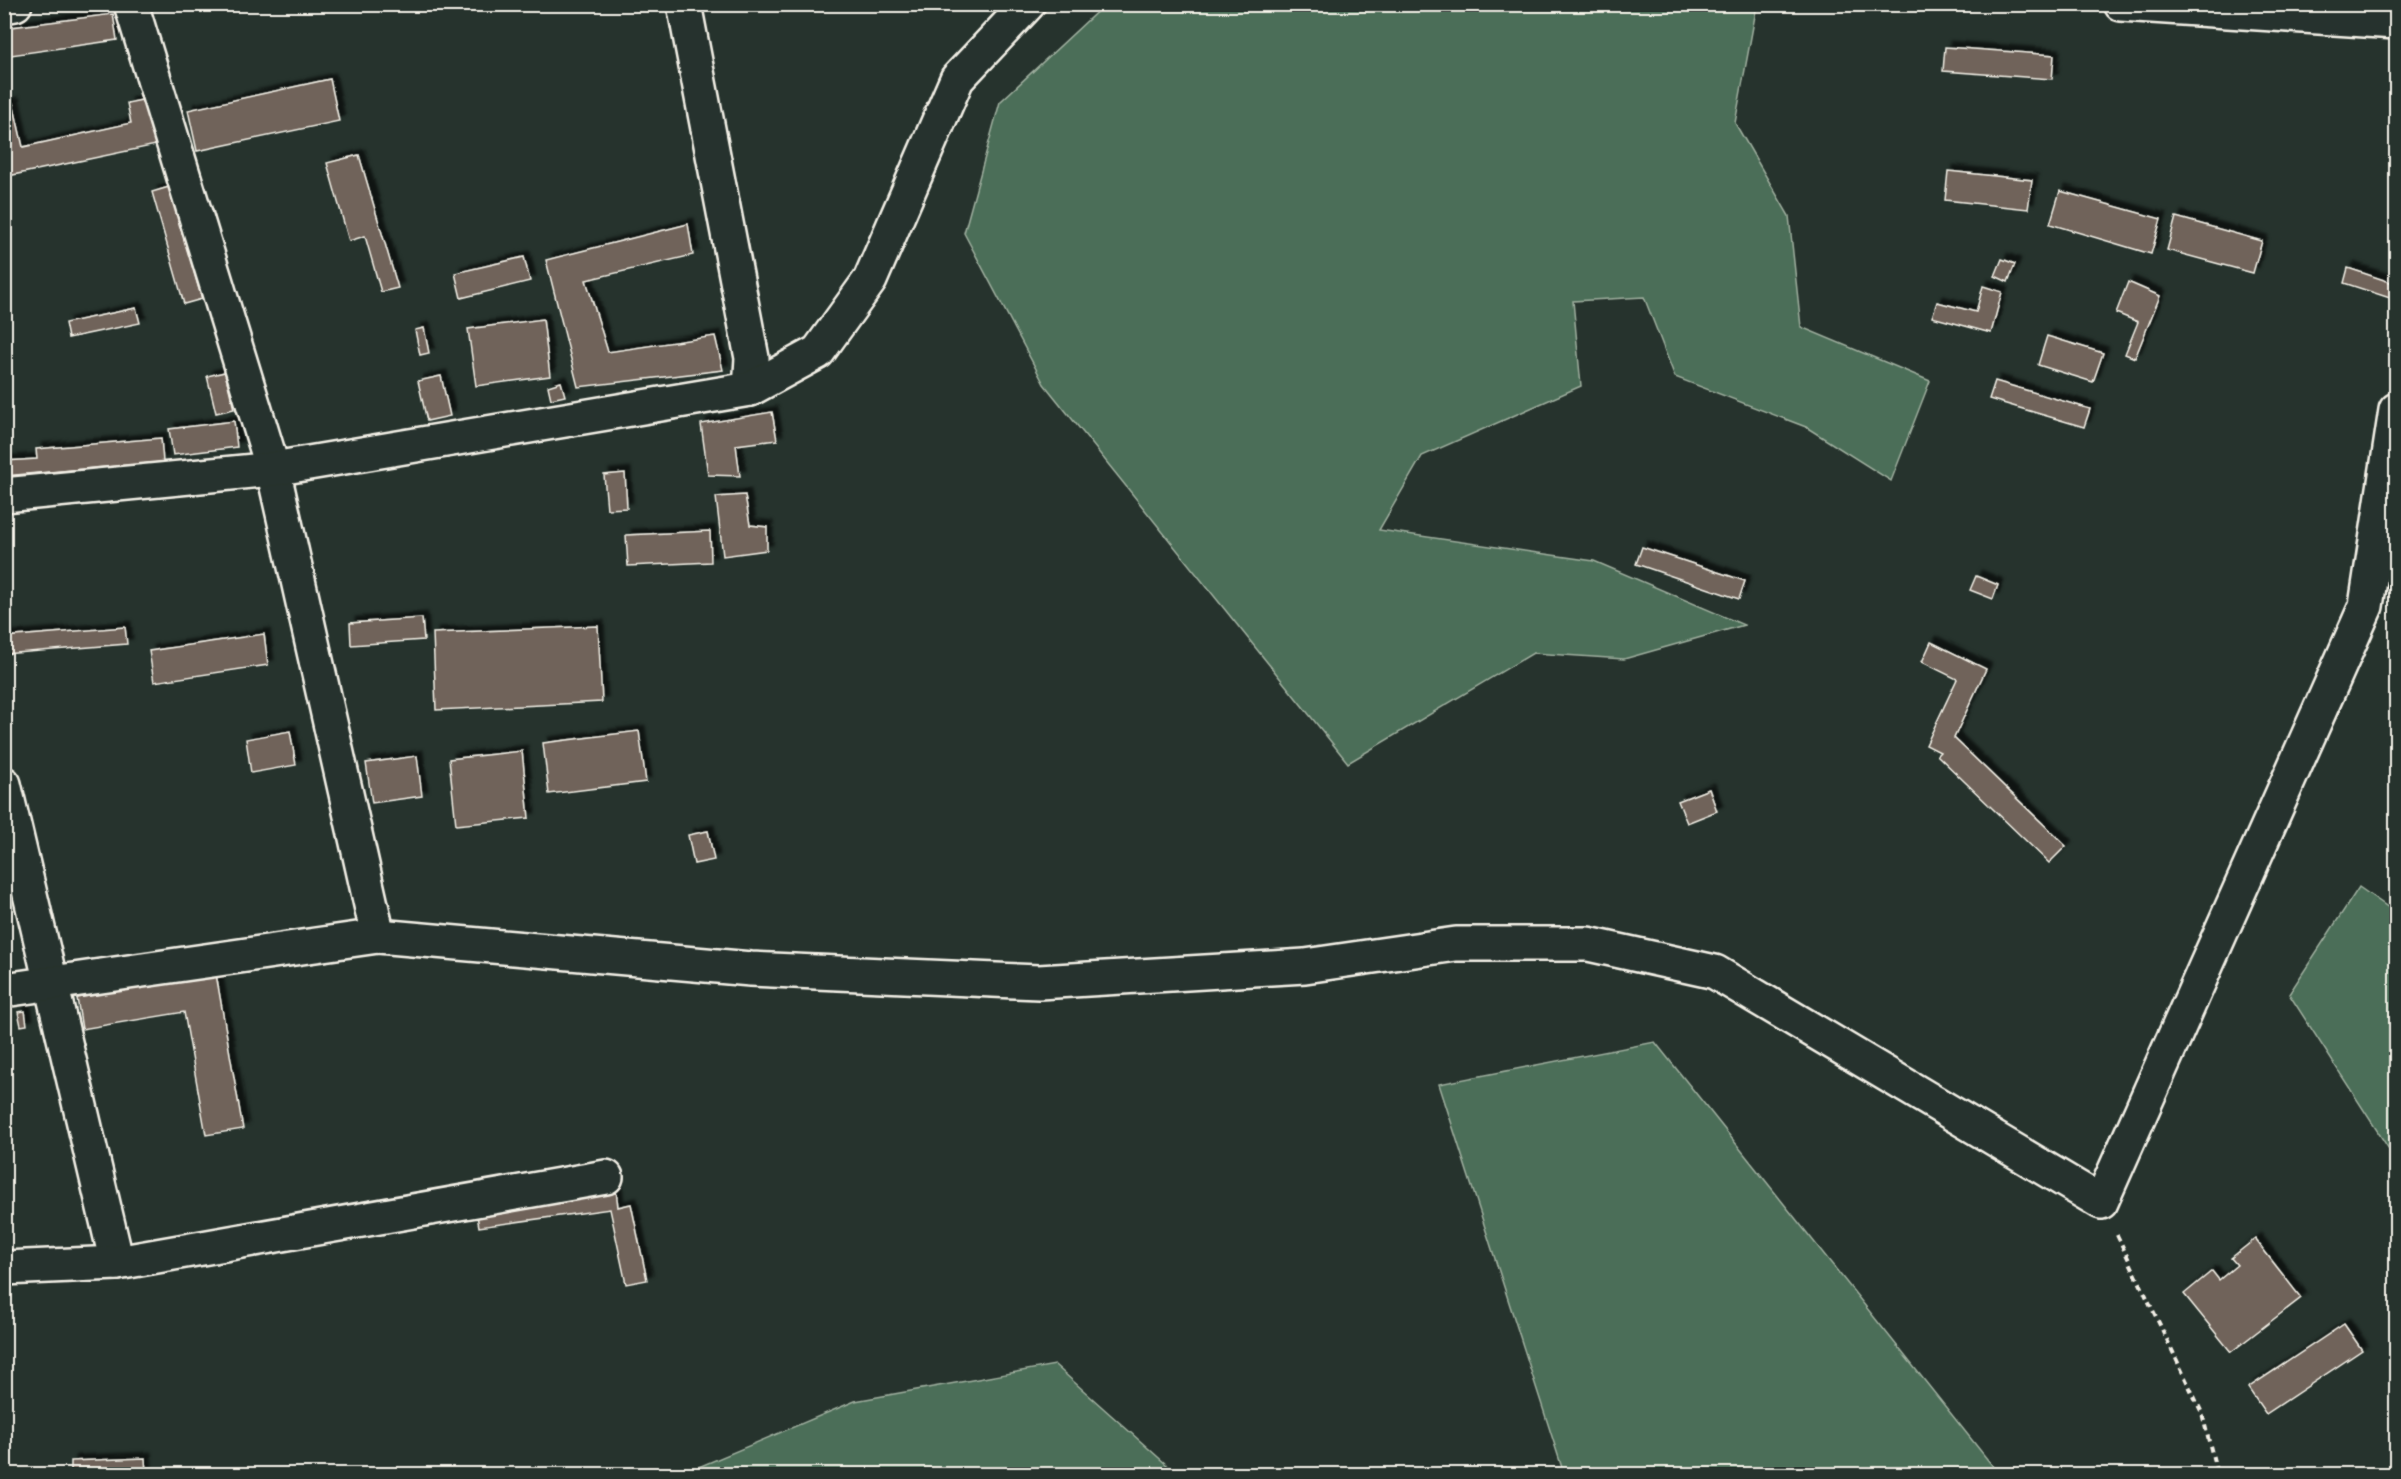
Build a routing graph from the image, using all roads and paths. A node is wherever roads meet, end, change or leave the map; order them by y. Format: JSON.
{"nodes":[{"id":1,"x":15,"y":4,"type":"edge"},
{"id":2,"x":131,"y":4,"type":"edge"},
{"id":3,"x":684,"y":4,"type":"edge"},
{"id":4,"x":1029,"y":4,"type":"edge"},
{"id":5,"x":2121,"y":4,"type":"edge"},
{"id":6,"x":4,"y":6,"type":"edge"},
{"id":7,"x":2397,"y":22,"type":"edge"},
{"id":8,"x":750,"y":389,"type":"junction"},
{"id":9,"x":2397,"y":410,"type":"edge"},
{"id":10,"x":273,"y":469,"type":"junction"},
{"id":11,"x":4,"y":495,"type":"edge"},
{"id":12,"x":4,"y":784,"type":"edge"},
{"id":13,"x":378,"y":936,"type":"junction"},
{"id":14,"x":50,"y":984,"type":"junction"},
{"id":15,"x":4,"y":990,"type":"edge"},
{"id":16,"x":606,"y":1177,"type":"dead end"},
{"id":17,"x":2101,"y":1202,"type":"junction"},
{"id":18,"x":117,"y":1263,"type":"junction"},
{"id":19,"x":4,"y":1268,"type":"edge"},
{"id":20,"x":2217,"y":1474,"type":"edge"}],
"edges":[{"from":1,"to":6,"type":"street"},
{"from":2,"to":10,"type":"street"},
{"from":3,"to":8,"type":"street"},
{"from":4,"to":8,"type":"street"},
{"from":5,"to":7,"type":"street"},
{"from":8,"to":10,"type":"street"},
{"from":9,"to":17,"type":"street"},
{"from":10,"to":11,"type":"street"},
{"from":10,"to":13,"type":"street"},
{"from":12,"to":14,"type":"street"},
{"from":13,"to":14,"type":"street"},
{"from":13,"to":17,"type":"street"},
{"from":14,"to":15,"type":"street"},
{"from":14,"to":18,"type":"street"},
{"from":16,"to":18,"type":"street"},
{"from":17,"to":20,"type":"path"},
{"from":18,"to":19,"type":"street"}]}
